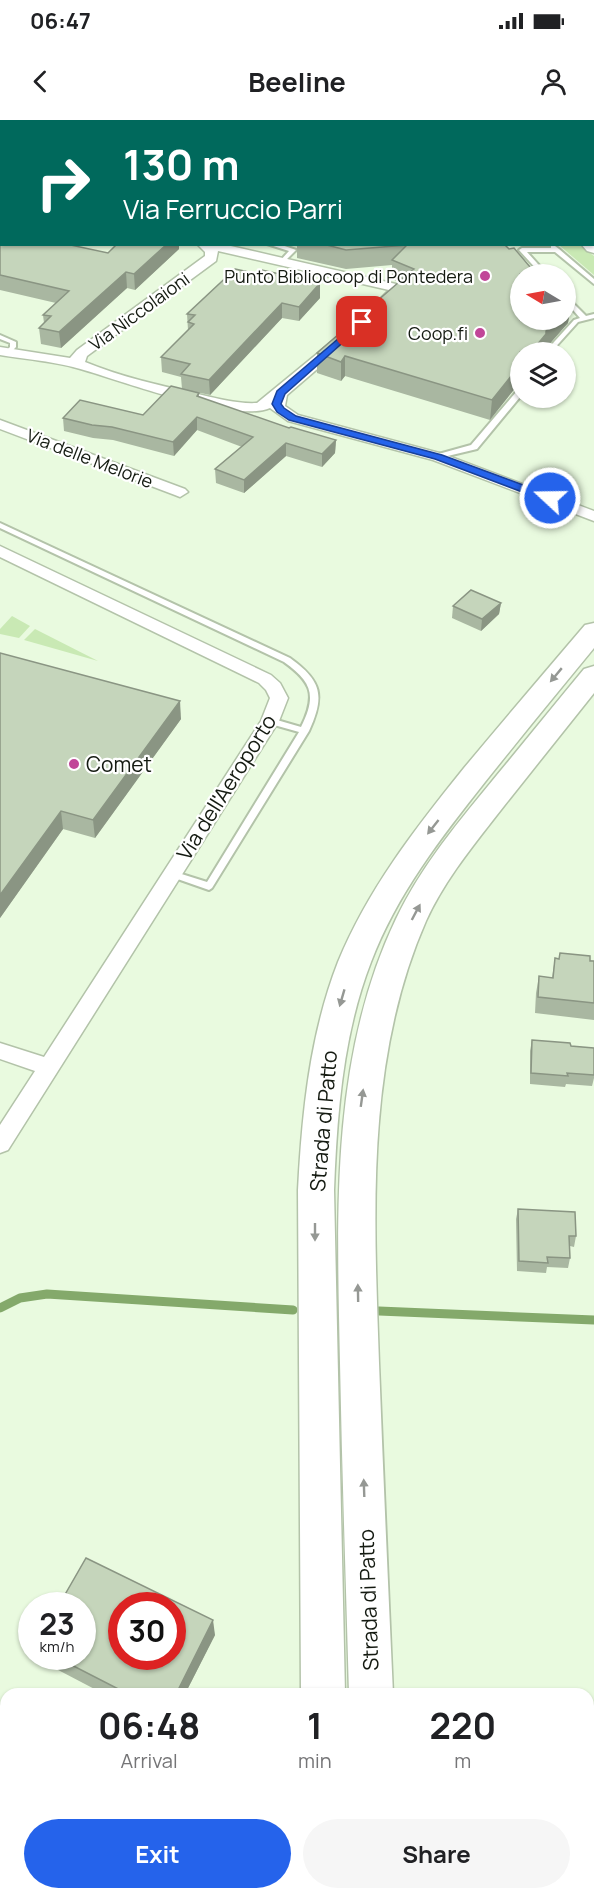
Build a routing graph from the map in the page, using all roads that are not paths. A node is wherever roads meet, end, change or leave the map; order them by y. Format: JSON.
{"nodes":[{"id":1,"x":206,"y":246,"type":"edge"},
{"id":2,"x":210,"y":246,"type":"edge"},
{"id":3,"x":279,"y":246,"type":"edge"},
{"id":4,"x":553,"y":246,"type":"edge"},
{"id":5,"x":513,"y":249,"type":"edge"},
{"id":6,"x":522,"y":250,"type":"junction"},
{"id":7,"x":557,"y":250,"type":"junction"},
{"id":8,"x":282,"y":262,"type":"junction"},
{"id":9,"x":535,"y":264,"type":"edge"},
{"id":10,"x":594,"y":282,"type":"edge"},
{"id":11,"x":576,"y":306,"type":"edge"},
{"id":12,"x":370,"y":315,"type":"edge"},
{"id":13,"x":590,"y":317,"type":"edge"},
{"id":14,"x":353,"y":330,"type":"edge"},
{"id":15,"x":0,"y":337,"type":"edge"},
{"id":16,"x":556,"y":342,"type":"edge"},
{"id":17,"x":4,"y":351,"type":"edge"},
{"id":18,"x":78,"y":364,"type":"junction"},
{"id":19,"x":280,"y":393,"type":"junction"},
{"id":20,"x":510,"y":405,"type":"edge"},
{"id":21,"x":0,"y":424,"type":"edge"},
{"id":22,"x":438,"y":457,"type":"junction"},
{"id":23,"x":180,"y":492,"type":"dead end"},
{"id":24,"x":594,"y":516,"type":"edge"},
{"id":25,"x":0,"y":525,"type":"edge"},
{"id":26,"x":3,"y":556,"type":"edge"},
{"id":27,"x":594,"y":631,"type":"edge"},
{"id":28,"x":594,"y":675,"type":"edge"},
{"id":29,"x":270,"y":721,"type":"junction"},
{"id":30,"x":304,"y":731,"type":"junction"},
{"id":31,"x":172,"y":874,"type":"junction"},
{"id":32,"x":0,"y":1051,"type":"edge"},
{"id":33,"x":48,"y":1067,"type":"junction"},
{"id":34,"x":0,"y":1144,"type":"edge"},
{"id":35,"x":323,"y":1688,"type":"edge"},
{"id":36,"x":371,"y":1688,"type":"edge"}],
"edges":[{"from":1,"to":18,"type":"street","name":"Via Niccolaioni"},
{"from":2,"to":8,"type":"street"},
{"from":3,"to":8,"type":"lane"},
{"from":4,"to":7,"type":"lane"},
{"from":5,"to":6,"type":"lane"},
{"from":6,"to":7,"type":"lane"},
{"from":6,"to":9,"type":"lane"},
{"from":7,"to":10,"type":"lane"},
{"from":8,"to":12,"type":"street"},
{"from":11,"to":13,"type":"lane"},
{"from":13,"to":16,"type":"lane"},
{"from":14,"to":19,"type":"street"},
{"from":15,"to":17,"type":"lane"},
{"from":17,"to":18,"type":"street"},
{"from":18,"to":19,"type":"street","name":"Via Niccolaioni"},
{"from":19,"to":22,"type":"street"},
{"from":20,"to":22,"type":"lane"},
{"from":21,"to":23,"type":"street","name":"Via delle Melorie"},
{"from":22,"to":24,"type":"street"},
{"from":25,"to":30,"type":"lane"},
{"from":26,"to":29,"type":"street","name":"Via dell'Aeroporto"},
{"from":27,"to":35,"type":"main road","name":"Strada di Patto","one_way":true},
{"from":36,"to":28,"type":"main road","name":"Strada di Patto","one_way":true},
{"from":29,"to":30,"type":"lane"},
{"from":29,"to":31,"type":"street","name":"Via dell'Aeroporto"},
{"from":30,"to":31,"type":"lane"},
{"from":31,"to":33,"type":"street","name":"Via dell'Aeroporto"},
{"from":32,"to":33,"type":"street"},
{"from":33,"to":34,"type":"street","name":"Via dell'Aeroporto"}]}
